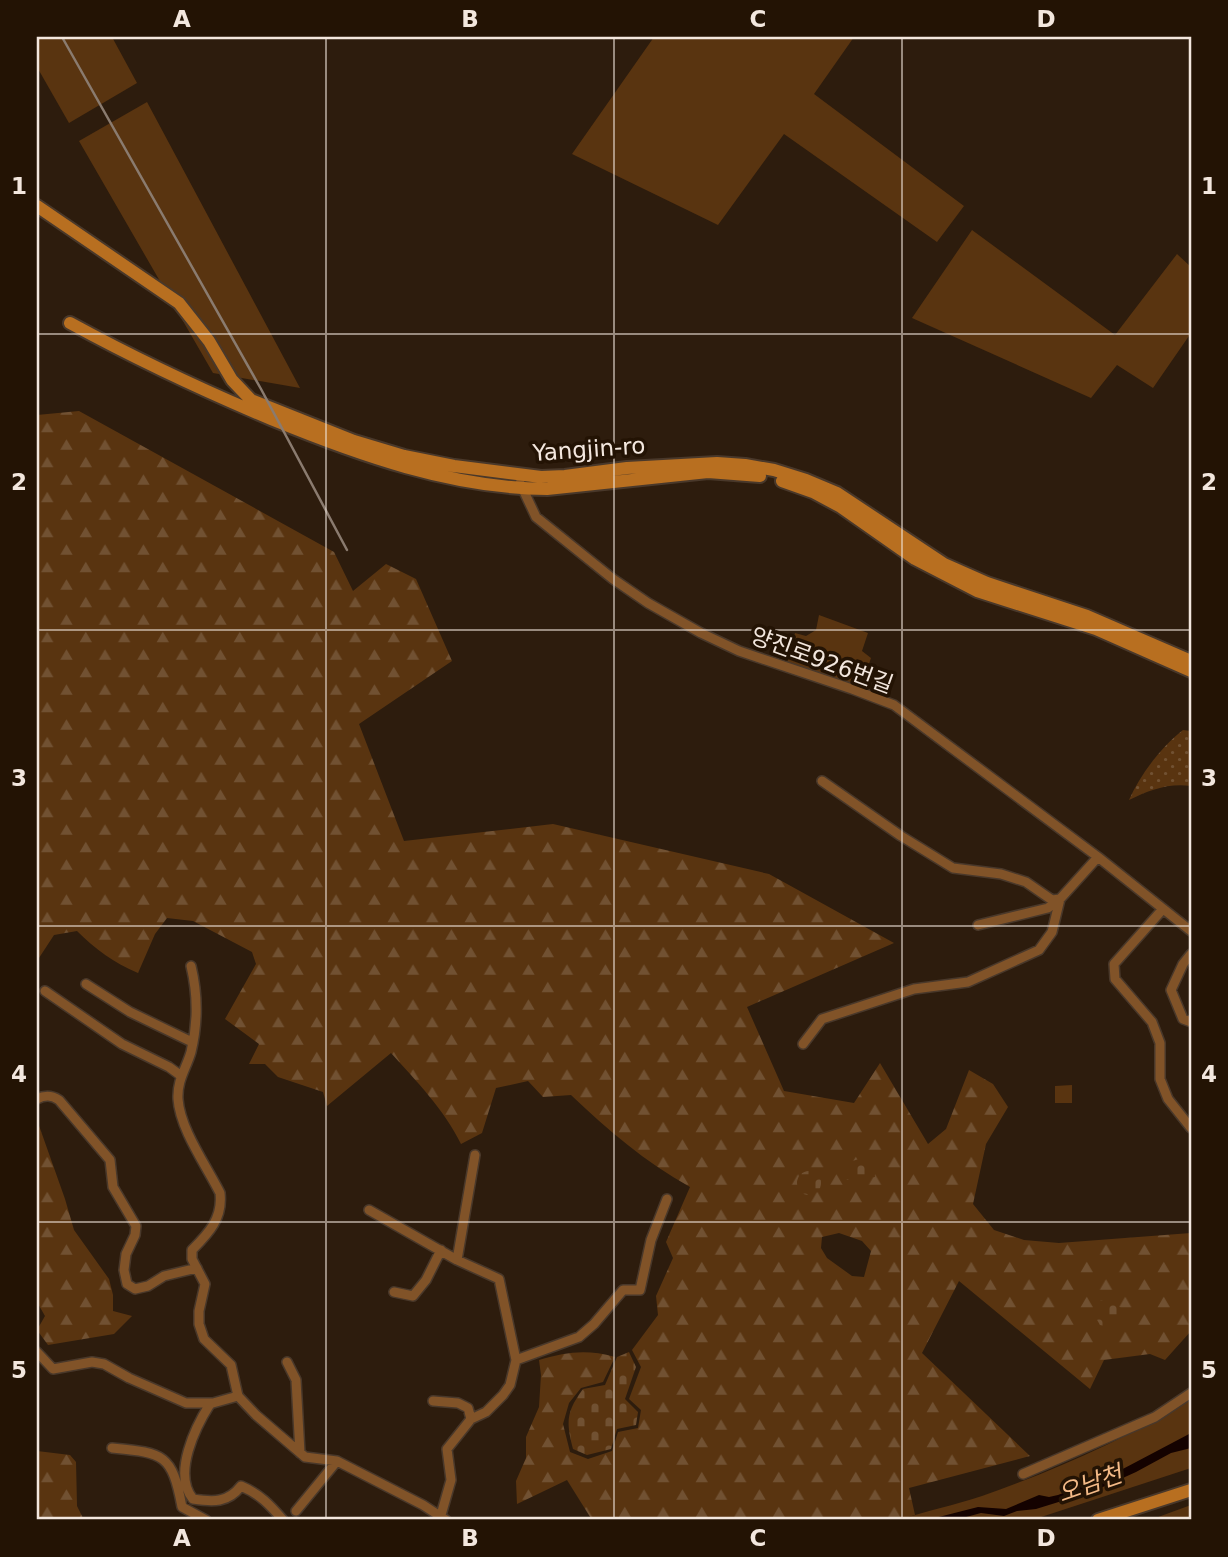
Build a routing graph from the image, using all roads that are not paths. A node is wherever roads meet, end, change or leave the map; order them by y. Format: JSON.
{"nodes":[{"id":1,"x":37,"y":205,"type":"edge"},
{"id":2,"x":37,"y":216,"type":"edge"},
{"id":3,"x":70,"y":323,"type":"dead end"},
{"id":4,"x":242,"y":407,"type":"junction"},
{"id":5,"x":519,"y":475,"type":"junction"},
{"id":6,"x":521,"y":489,"type":"junction"},
{"id":7,"x":1191,"y":661,"type":"edge"},
{"id":8,"x":1191,"y":671,"type":"edge"},
{"id":9,"x":822,"y":781,"type":"dead end"},
{"id":10,"x":1098,"y":857,"type":"junction"},
{"id":11,"x":1060,"y":899,"type":"junction"},
{"id":12,"x":1162,"y":910,"type":"junction"},
{"id":13,"x":978,"y":925,"type":"dead end"},
{"id":14,"x":1191,"y":931,"type":"edge"},
{"id":15,"x":1191,"y":954,"type":"edge"},
{"id":16,"x":191,"y":966,"type":"dead end"},
{"id":17,"x":86,"y":985,"type":"dead end"},
{"id":18,"x":45,"y":991,"type":"dead end"},
{"id":19,"x":1191,"y":1021,"type":"edge"},
{"id":20,"x":192,"y":1042,"type":"junction"},
{"id":21,"x":803,"y":1044,"type":"dead end"},
{"id":22,"x":180,"y":1076,"type":"junction"},
{"id":23,"x":37,"y":1099,"type":"edge"},
{"id":24,"x":1191,"y":1128,"type":"edge"},
{"id":25,"x":475,"y":1155,"type":"dead end"},
{"id":26,"x":667,"y":1199,"type":"dead end"},
{"id":27,"x":369,"y":1210,"type":"dead end"},
{"id":28,"x":441,"y":1250,"type":"junction"},
{"id":29,"x":457,"y":1260,"type":"junction"},
{"id":30,"x":197,"y":1268,"type":"junction"},
{"id":31,"x":394,"y":1292,"type":"dead end"},
{"id":32,"x":37,"y":1352,"type":"edge"},
{"id":33,"x":516,"y":1360,"type":"junction"},
{"id":34,"x":287,"y":1362,"type":"dead end"},
{"id":35,"x":1191,"y":1393,"type":"edge"},
{"id":36,"x":238,"y":1396,"type":"junction"},
{"id":37,"x":433,"y":1401,"type":"dead end"},
{"id":38,"x":210,"y":1404,"type":"junction"},
{"id":39,"x":471,"y":1419,"type":"junction"},
{"id":40,"x":112,"y":1448,"type":"dead end"},
{"id":41,"x":300,"y":1453,"type":"junction"},
{"id":42,"x":337,"y":1461,"type":"junction"},
{"id":43,"x":1023,"y":1474,"type":"dead end"},
{"id":44,"x":1189,"y":1491,"type":"edge"},
{"id":45,"x":296,"y":1511,"type":"dead end"},
{"id":46,"x":443,"y":1518,"type":"edge"},
{"id":47,"x":206,"y":1520,"type":"edge"},
{"id":48,"x":283,"y":1520,"type":"edge"},
{"id":49,"x":1098,"y":1520,"type":"edge"}],
"edges":[{"from":1,"to":5,"type":"main road","name":"Yangjin-ro"},
{"from":2,"to":4,"type":"main road"},
{"from":3,"to":4,"type":"main road","name":"Yangjin-ro"},
{"from":4,"to":6,"type":"main road","name":"Yangjin-ro"},
{"from":5,"to":6,"type":"street","name":"양진로926번길"},
{"from":5,"to":7,"type":"main road","name":"Yangjin-ro"},
{"from":6,"to":8,"type":"main road","name":"Yangjin-ro"},
{"from":6,"to":10,"type":"street","name":"양진로926번길"},
{"from":9,"to":11,"type":"street"},
{"from":10,"to":11,"type":"street"},
{"from":10,"to":12,"type":"street","name":"양진로926번길"},
{"from":11,"to":13,"type":"street"},
{"from":11,"to":21,"type":"street"},
{"from":12,"to":14,"type":"street","name":"양진로926번길"},
{"from":12,"to":24,"type":"street"},
{"from":15,"to":19,"type":"street"},
{"from":16,"to":20,"type":"street"},
{"from":17,"to":20,"type":"street"},
{"from":18,"to":22,"type":"street"},
{"from":20,"to":22,"type":"street"},
{"from":22,"to":30,"type":"street"},
{"from":23,"to":30,"type":"street"},
{"from":25,"to":29,"type":"street"},
{"from":26,"to":33,"type":"street"},
{"from":27,"to":28,"type":"street"},
{"from":28,"to":29,"type":"street"},
{"from":28,"to":31,"type":"street"},
{"from":29,"to":33,"type":"street"},
{"from":30,"to":36,"type":"street"},
{"from":32,"to":38,"type":"street"},
{"from":33,"to":39,"type":"street"},
{"from":34,"to":41,"type":"street"},
{"from":35,"to":43,"type":"street"},
{"from":36,"to":38,"type":"street"},
{"from":36,"to":41,"type":"street"},
{"from":37,"to":39,"type":"street"},
{"from":38,"to":48,"type":"street"},
{"from":39,"to":46,"type":"street"},
{"from":40,"to":47,"type":"street"},
{"from":41,"to":42,"type":"street"},
{"from":42,"to":45,"type":"street"},
{"from":42,"to":46,"type":"street"},
{"from":44,"to":49,"type":"main road"}]}
